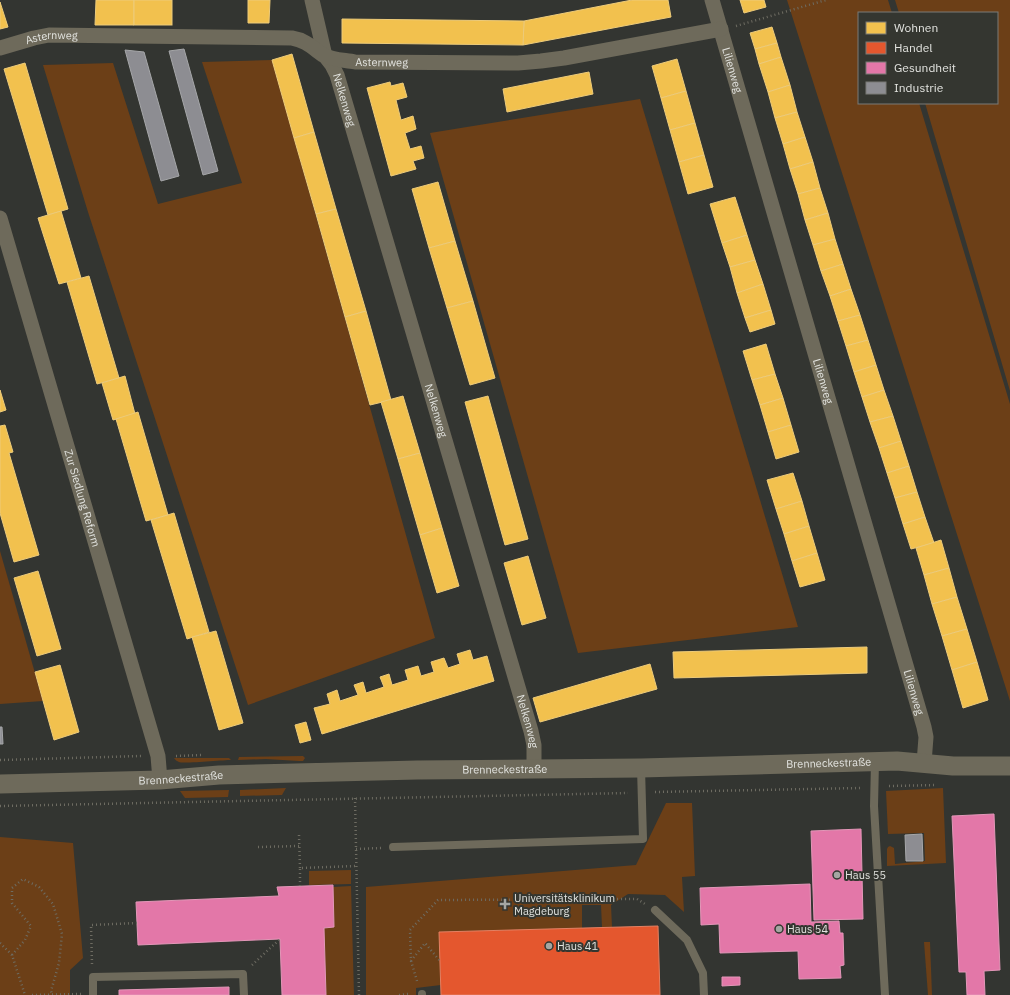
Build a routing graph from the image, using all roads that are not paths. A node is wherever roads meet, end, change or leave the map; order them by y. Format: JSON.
{"nodes":[{"id":1,"x":312,"y":0,"type":"edge"},
{"id":2,"x":712,"y":0,"type":"edge"},
{"id":3,"x":721,"y":29,"type":"junction"},
{"id":4,"x":0,"y":48,"type":"edge"},
{"id":5,"x":325,"y":56,"type":"junction"},
{"id":6,"x":0,"y":218,"type":"edge"},
{"id":7,"x":875,"y":762,"type":"junction"},
{"id":8,"x":924,"y":763,"type":"junction"},
{"id":9,"x":1010,"y":766,"type":"edge"},
{"id":10,"x":642,"y":768,"type":"junction"},
{"id":11,"x":534,"y":770,"type":"junction"},
{"id":12,"x":160,"y":780,"type":"junction"},
{"id":13,"x":0,"y":784,"type":"edge"},
{"id":14,"x":393,"y":847,"type":"road end"},
{"id":15,"x":655,"y":910,"type":"road end"},
{"id":16,"x":93,"y":995,"type":"edge"},
{"id":17,"x":244,"y":995,"type":"edge"},
{"id":18,"x":704,"y":995,"type":"edge"},
{"id":19,"x":885,"y":995,"type":"edge"}],
"edges":[{"from":1,"to":5,"type":"street"},
{"from":2,"to":3,"type":"street","name":"Lilienweg"},
{"from":3,"to":5,"type":"street","name":"Asternweg"},
{"from":3,"to":8,"type":"street","name":"Lilienweg"},
{"from":4,"to":5,"type":"street","name":"Asternweg"},
{"from":5,"to":11,"type":"street","name":"Nelkenweg"},
{"from":6,"to":12,"type":"street","name":"Zur Siedlung Reform"},
{"from":7,"to":8,"type":"street","name":"Brenneckestraße"},
{"from":7,"to":10,"type":"street","name":"Brenneckestraße"},
{"from":7,"to":19,"type":"lane"},
{"from":8,"to":9,"type":"street","name":"Brenneckestraße"},
{"from":10,"to":11,"type":"street","name":"Brenneckestraße"},
{"from":10,"to":14,"type":"lane"},
{"from":11,"to":12,"type":"street","name":"Brenneckestraße"},
{"from":12,"to":13,"type":"street","name":"Brenneckestraße"},
{"from":15,"to":18,"type":"lane"},
{"from":16,"to":17,"type":"lane"}]}
